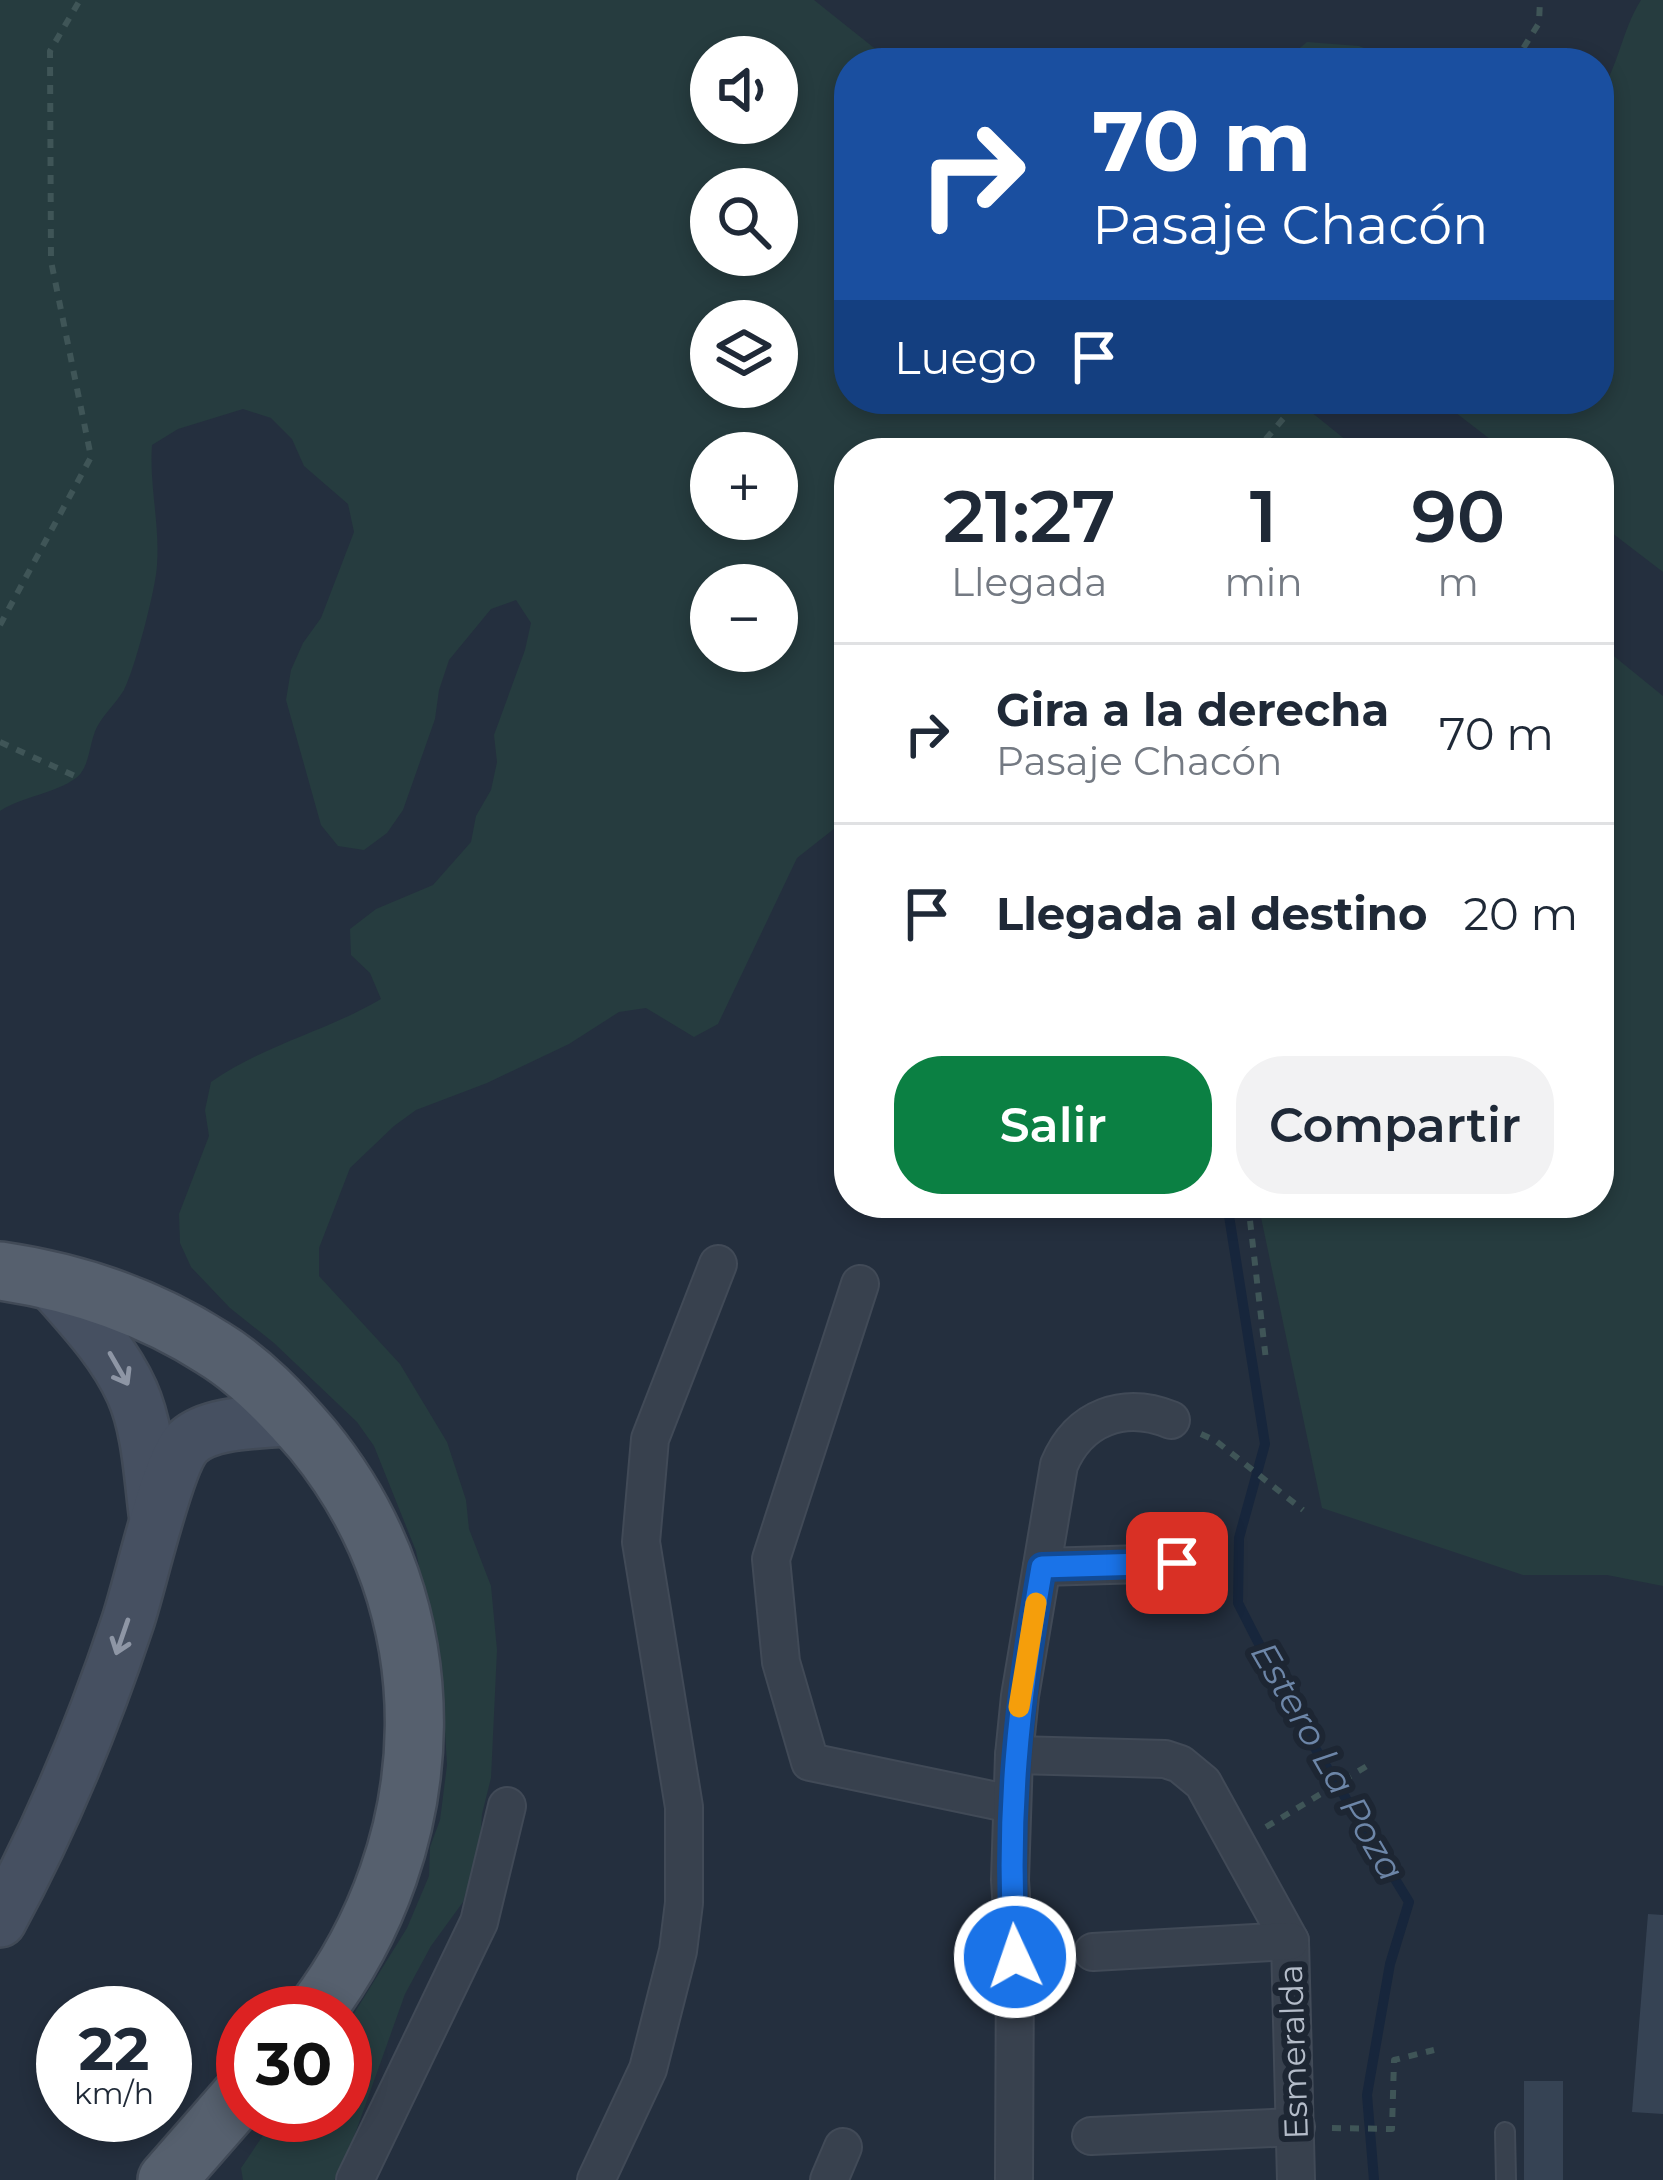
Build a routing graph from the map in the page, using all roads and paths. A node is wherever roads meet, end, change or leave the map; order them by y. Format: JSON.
{"nodes":[{"id":1,"x":80,"y":0,"type":"edge"},
{"id":2,"x":1540,"y":0,"type":"edge"},
{"id":3,"x":1523,"y":48,"type":"edge"},
{"id":4,"x":1287,"y":414,"type":"edge"},
{"id":5,"x":1267,"y":438,"type":"edge"},
{"id":6,"x":0,"y":625,"type":"edge"},
{"id":7,"x":0,"y":742,"type":"edge"},
{"id":8,"x":77,"y":777,"type":"dead end"},
{"id":9,"x":1250,"y":1218,"type":"edge"},
{"id":10,"x":718,"y":1264,"type":"dead end"},
{"id":11,"x":23,"y":1275,"type":"edge"},
{"id":12,"x":860,"y":1284,"type":"dead end"},
{"id":13,"x":1266,"y":1360,"type":"dead end"},
{"id":14,"x":295,"y":1419,"type":"junction"},
{"id":15,"x":1171,"y":1420,"type":"dead end"},
{"id":16,"x":1216,"y":1441,"type":"dead end"},
{"id":17,"x":1303,"y":1510,"type":"dead end"},
{"id":18,"x":157,"y":1525,"type":"junction"},
{"id":19,"x":1177,"y":1563,"type":"dead end"},
{"id":20,"x":1042,"y":1567,"type":"junction"},
{"id":21,"x":1014,"y":1755,"type":"junction"},
{"id":22,"x":1366,"y":1766,"type":"dead end"},
{"id":23,"x":1011,"y":1804,"type":"junction"},
{"id":24,"x":507,"y":1806,"type":"dead end"},
{"id":25,"x":1291,"y":1813,"type":"dead end"},
{"id":26,"x":0,"y":1921,"type":"edge"},
{"id":27,"x":1290,"y":1941,"type":"junction"},
{"id":28,"x":1093,"y":1952,"type":"dead end"},
{"id":29,"x":332,"y":1986,"type":"edge"},
{"id":30,"x":1434,"y":2050,"type":"dead end"},
{"id":31,"x":216,"y":2123,"type":"edge"},
{"id":32,"x":1296,"y":2127,"type":"junction"},
{"id":33,"x":1505,"y":2132,"type":"dead end"},
{"id":34,"x":1091,"y":2136,"type":"dead end"},
{"id":35,"x":167,"y":2180,"type":"edge"},
{"id":36,"x":356,"y":2180,"type":"edge"},
{"id":37,"x":596,"y":2180,"type":"edge"},
{"id":38,"x":1014,"y":2180,"type":"edge"},
{"id":39,"x":1297,"y":2180,"type":"edge"},
{"id":40,"x":1506,"y":2180,"type":"edge"}],
"edges":[{"from":1,"to":6,"type":"path"},
{"from":2,"to":3,"type":"path"},
{"from":4,"to":5,"type":"path"},
{"from":7,"to":8,"type":"path"},
{"from":9,"to":13,"type":"path"},
{"from":10,"to":37,"type":"street"},
{"from":11,"to":14,"type":"main road"},
{"from":11,"to":18,"type":"street","one_way":true},
{"from":12,"to":23,"type":"street"},
{"from":14,"to":18,"type":"street"},
{"from":14,"to":29,"type":"main road"},
{"from":15,"to":20,"type":"street"},
{"from":16,"to":17,"type":"path"},
{"from":18,"to":26,"type":"street","one_way":true},
{"from":19,"to":20,"type":"street"},
{"from":20,"to":21,"type":"street"},
{"from":21,"to":23,"type":"street"},
{"from":21,"to":27,"type":"street","name":"Esmeralda"},
{"from":22,"to":25,"type":"path"},
{"from":23,"to":38,"type":"street"},
{"from":24,"to":36,"type":"street"},
{"from":27,"to":28,"type":"street"},
{"from":27,"to":32,"type":"street","name":"Esmeralda"},
{"from":30,"to":32,"type":"path"},
{"from":31,"to":35,"type":"main road"},
{"from":32,"to":34,"type":"street"},
{"from":32,"to":39,"type":"street","name":"Esmeralda"},
{"from":33,"to":40,"type":"lane"}]}
